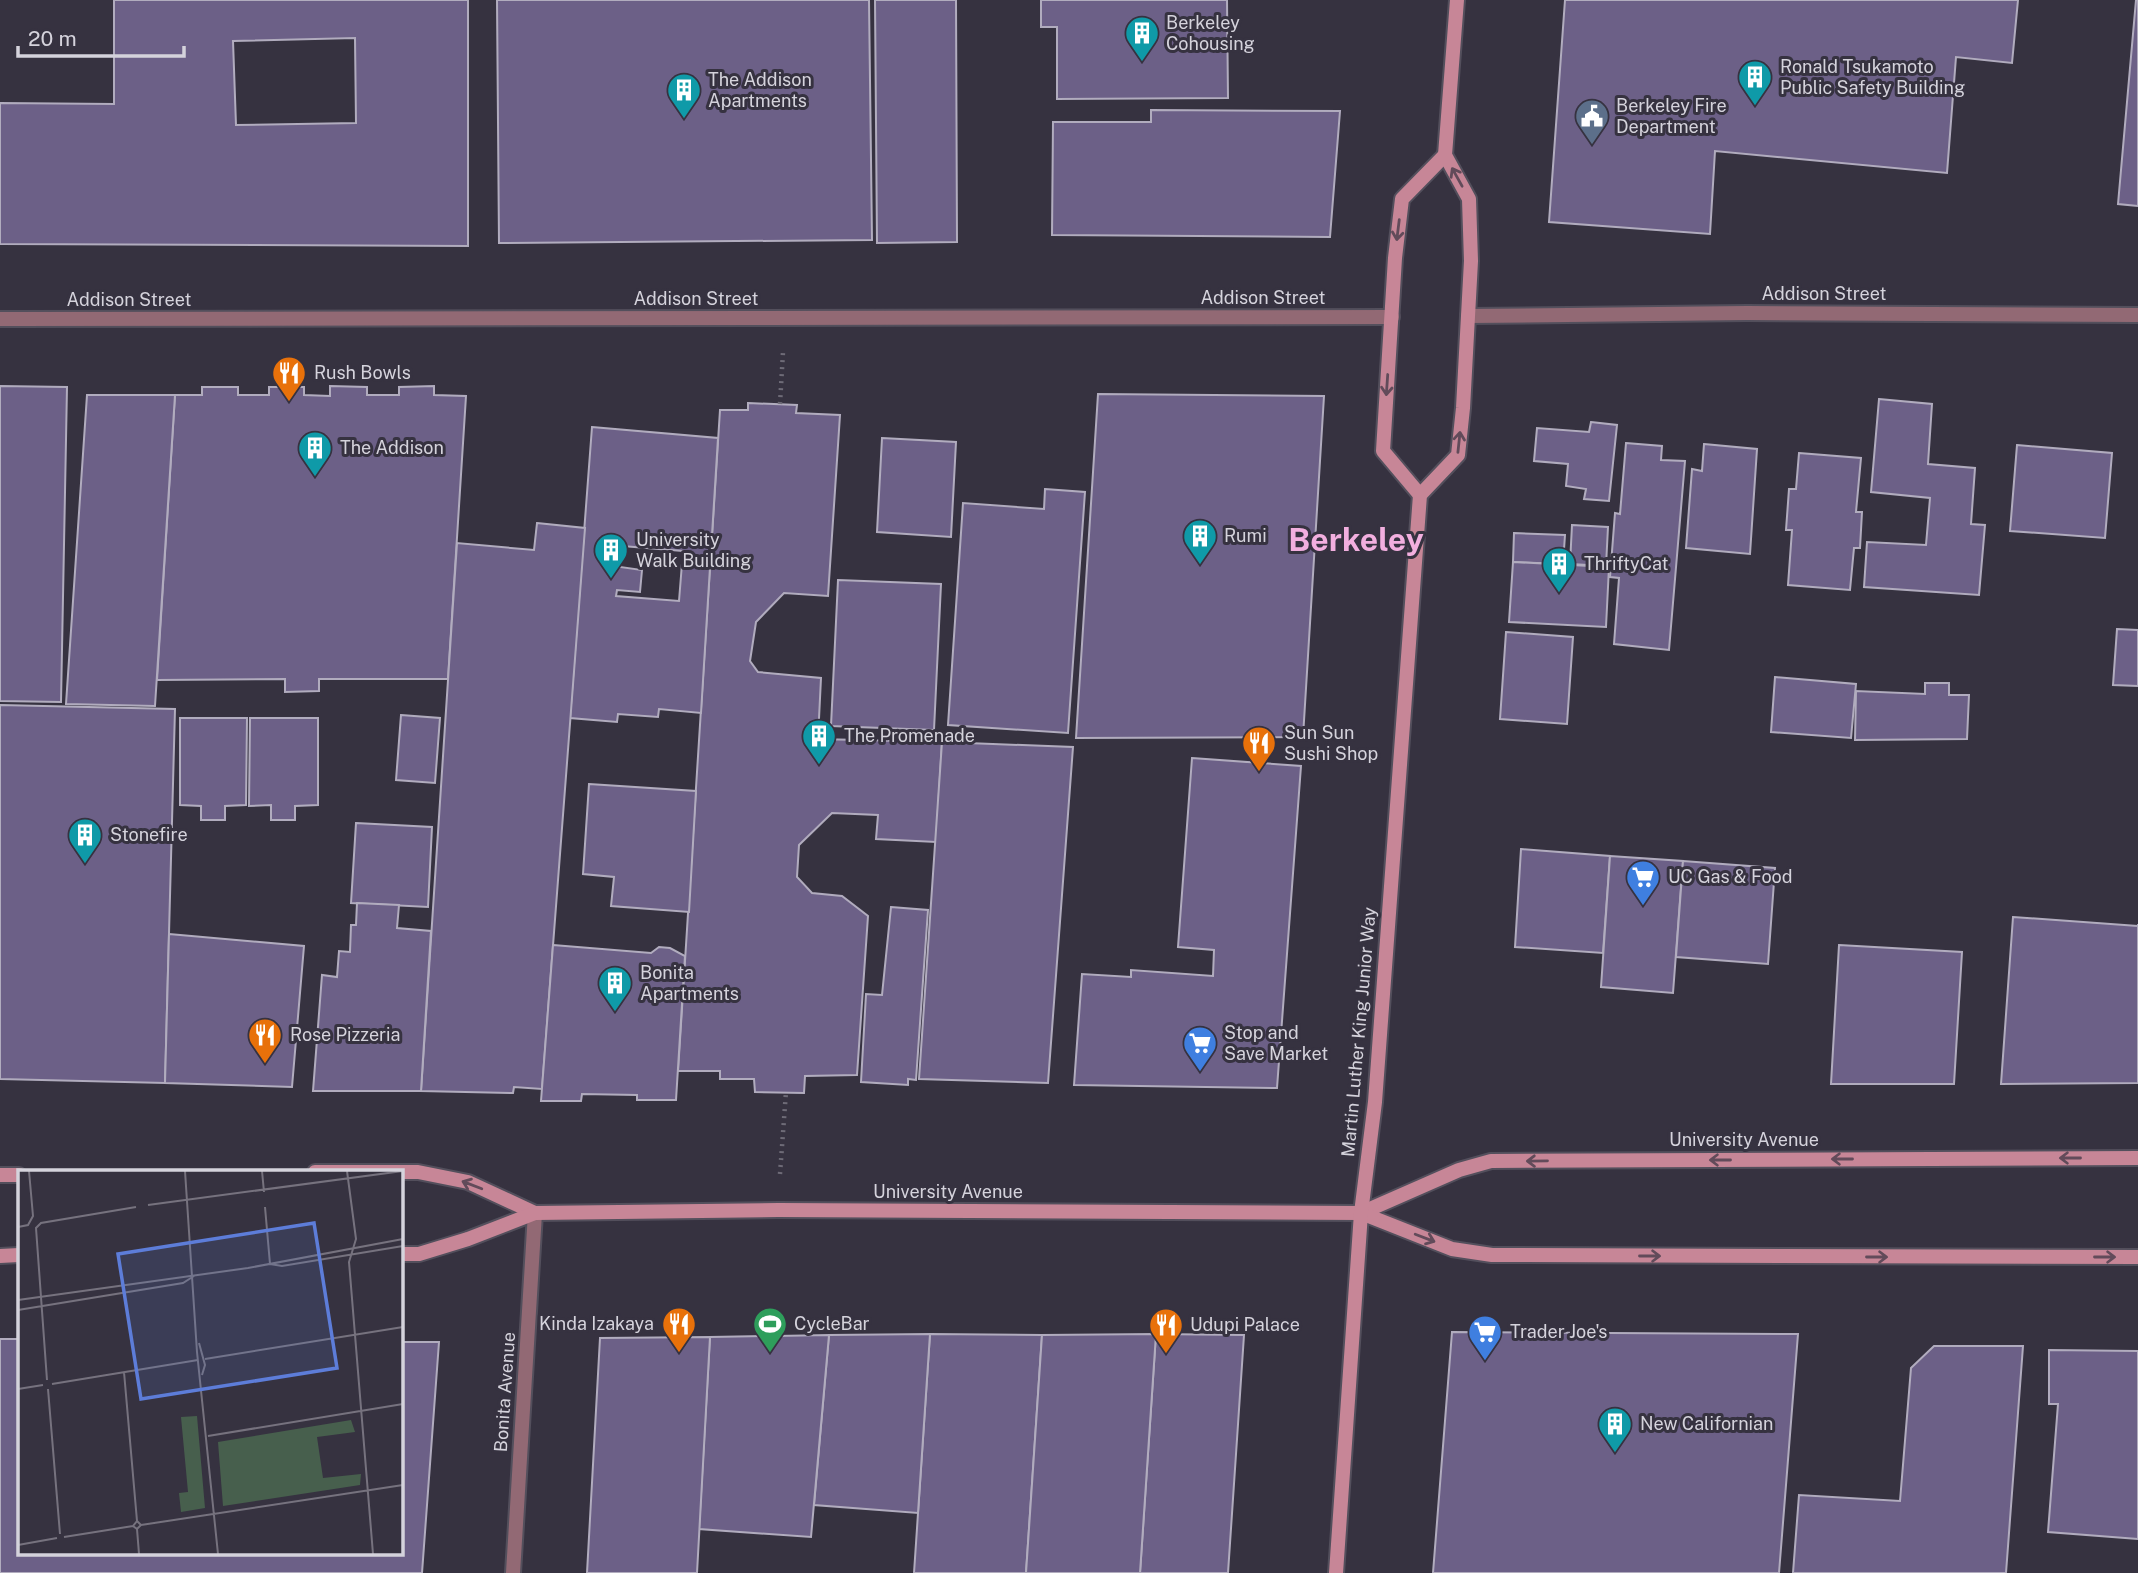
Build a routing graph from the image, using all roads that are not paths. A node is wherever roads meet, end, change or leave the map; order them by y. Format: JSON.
{"nodes":[{"id":1,"x":1457,"y":0,"type":"edge"},
{"id":2,"x":1445,"y":155,"type":"junction"},
{"id":3,"x":2138,"y":315,"type":"edge"},
{"id":4,"x":1468,"y":316,"type":"junction"},
{"id":5,"x":1392,"y":317,"type":"junction"},
{"id":6,"x":0,"y":319,"type":"edge"},
{"id":7,"x":1420,"y":495,"type":"junction"},
{"id":8,"x":2138,"y":1157,"type":"edge"},
{"id":9,"x":402,"y":1172,"type":"edge"},
{"id":10,"x":0,"y":1175,"type":"edge"},
{"id":11,"x":18,"y":1175,"type":"edge"},
{"id":12,"x":535,"y":1213,"type":"junction"},
{"id":13,"x":1361,"y":1213,"type":"junction"},
{"id":14,"x":402,"y":1254,"type":"edge"},
{"id":15,"x":0,"y":1255,"type":"edge"},
{"id":16,"x":18,"y":1255,"type":"edge"},
{"id":17,"x":2138,"y":1257,"type":"edge"},
{"id":18,"x":513,"y":1573,"type":"edge"},
{"id":19,"x":1336,"y":1573,"type":"edge"}],
"edges":[{"from":1,"to":2,"type":"main road"},
{"from":4,"to":2,"type":"main road","one_way":true},
{"from":2,"to":5,"type":"main road","one_way":true},
{"from":3,"to":4,"type":"street","name":"Addison Street"},
{"from":7,"to":4,"type":"main road","one_way":true},
{"from":5,"to":6,"type":"street","name":"Addison Street"},
{"from":5,"to":7,"type":"main road","one_way":true},
{"from":7,"to":13,"type":"main road","name":"Martin Luther King Junior Way"},
{"from":8,"to":13,"type":"main road","name":"University Avenue","one_way":true},
{"from":12,"to":9,"type":"main road","name":"University Avenue","one_way":true},
{"from":10,"to":11,"type":"main road"},
{"from":12,"to":13,"type":"main road","name":"University Avenue"},
{"from":12,"to":14,"type":"main road","name":"University Avenue"},
{"from":12,"to":18,"type":"street","name":"Bonita Avenue"},
{"from":13,"to":17,"type":"main road","name":"University Avenue","one_way":true},
{"from":13,"to":19,"type":"main road","name":"Martin Luther King Junior Way"},
{"from":15,"to":16,"type":"main road"}]}
